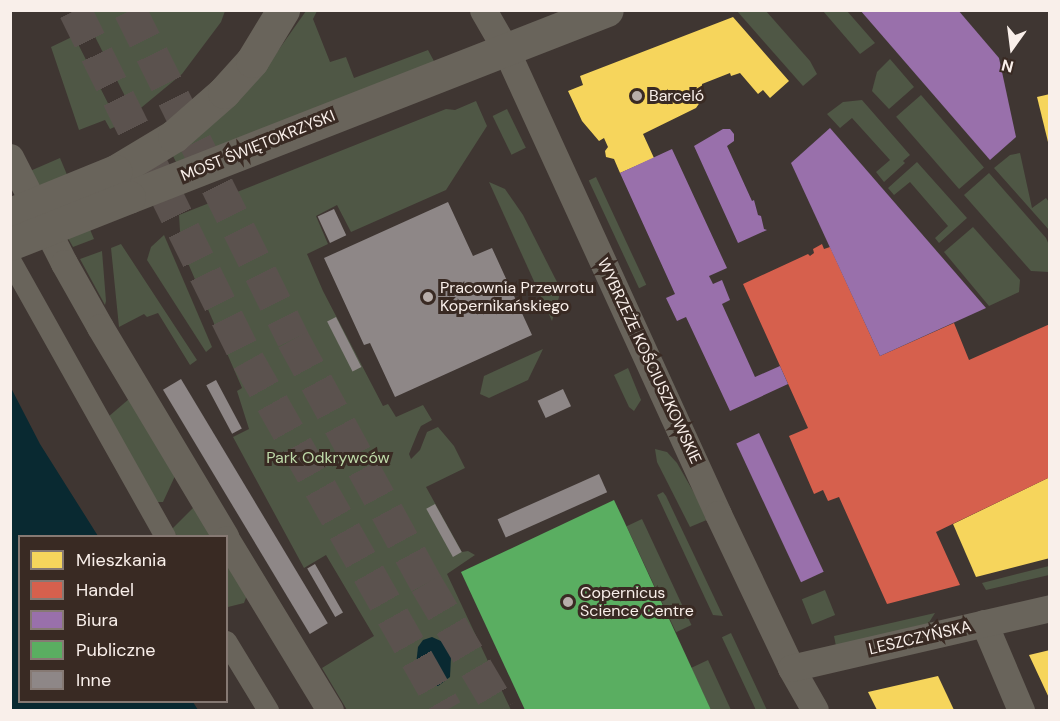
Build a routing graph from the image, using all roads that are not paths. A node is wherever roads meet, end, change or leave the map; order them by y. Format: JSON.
{"nodes":[{"id":1,"x":283,"y":10,"type":"edge"},
{"id":2,"x":483,"y":10,"type":"edge"},
{"id":3,"x":607,"y":10,"type":"edge"},
{"id":4,"x":506,"y":50,"type":"junction"},
{"id":5,"x":10,"y":157,"type":"edge"},
{"id":6,"x":123,"y":184,"type":"junction"},
{"id":7,"x":10,"y":214,"type":"edge"},
{"id":8,"x":10,"y":244,"type":"edge"},
{"id":9,"x":10,"y":260,"type":"edge"},
{"id":10,"x":164,"y":535,"type":"edge"},
{"id":11,"x":224,"y":535,"type":"edge"},
{"id":12,"x":228,"y":541,"type":"edge"},
{"id":13,"x":1050,"y":608,"type":"edge"},
{"id":14,"x":984,"y":623,"type":"junction"},
{"id":15,"x":228,"y":644,"type":"edge"},
{"id":16,"x":791,"y":668,"type":"junction"},
{"id":17,"x":268,"y":711,"type":"edge"},
{"id":18,"x":330,"y":711,"type":"edge"},
{"id":19,"x":815,"y":711,"type":"edge"},
{"id":20,"x":1021,"y":711,"type":"edge"}],
"edges":[{"from":1,"to":6,"type":"street","name":"MOST ŚWIĘTOKRZYSKI"},
{"from":2,"to":4,"type":"street","name":"WYBRZEŻE KOŚCIUSZKOWSKIE"},
{"from":3,"to":4,"type":"street","name":"MOST ŚWIĘTOKRZYSKI"},
{"from":4,"to":6,"type":"street","name":"MOST ŚWIĘTOKRZYSKI"},
{"from":4,"to":16,"type":"street","name":"WYBRZEŻE KOŚCIUSZKOWSKIE"},
{"from":5,"to":11,"type":"street"},
{"from":6,"to":7,"type":"street","name":"MOST ŚWIĘTOKRZYSKI","bridge":true},
{"from":6,"to":8,"type":"street","name":"MOST ŚWIĘTOKRZYSKI","bridge":true},
{"from":9,"to":10,"type":"street"},
{"from":12,"to":18,"type":"street"},
{"from":13,"to":14,"type":"street","name":"LESZCZYŃSKA"},
{"from":14,"to":16,"type":"street","name":"LESZCZYŃSKA"},
{"from":14,"to":20,"type":"street"},
{"from":15,"to":17,"type":"street"},
{"from":16,"to":19,"type":"street","name":"WYBRZEŻE KOŚCIUSZKOWSKIE"}]}
